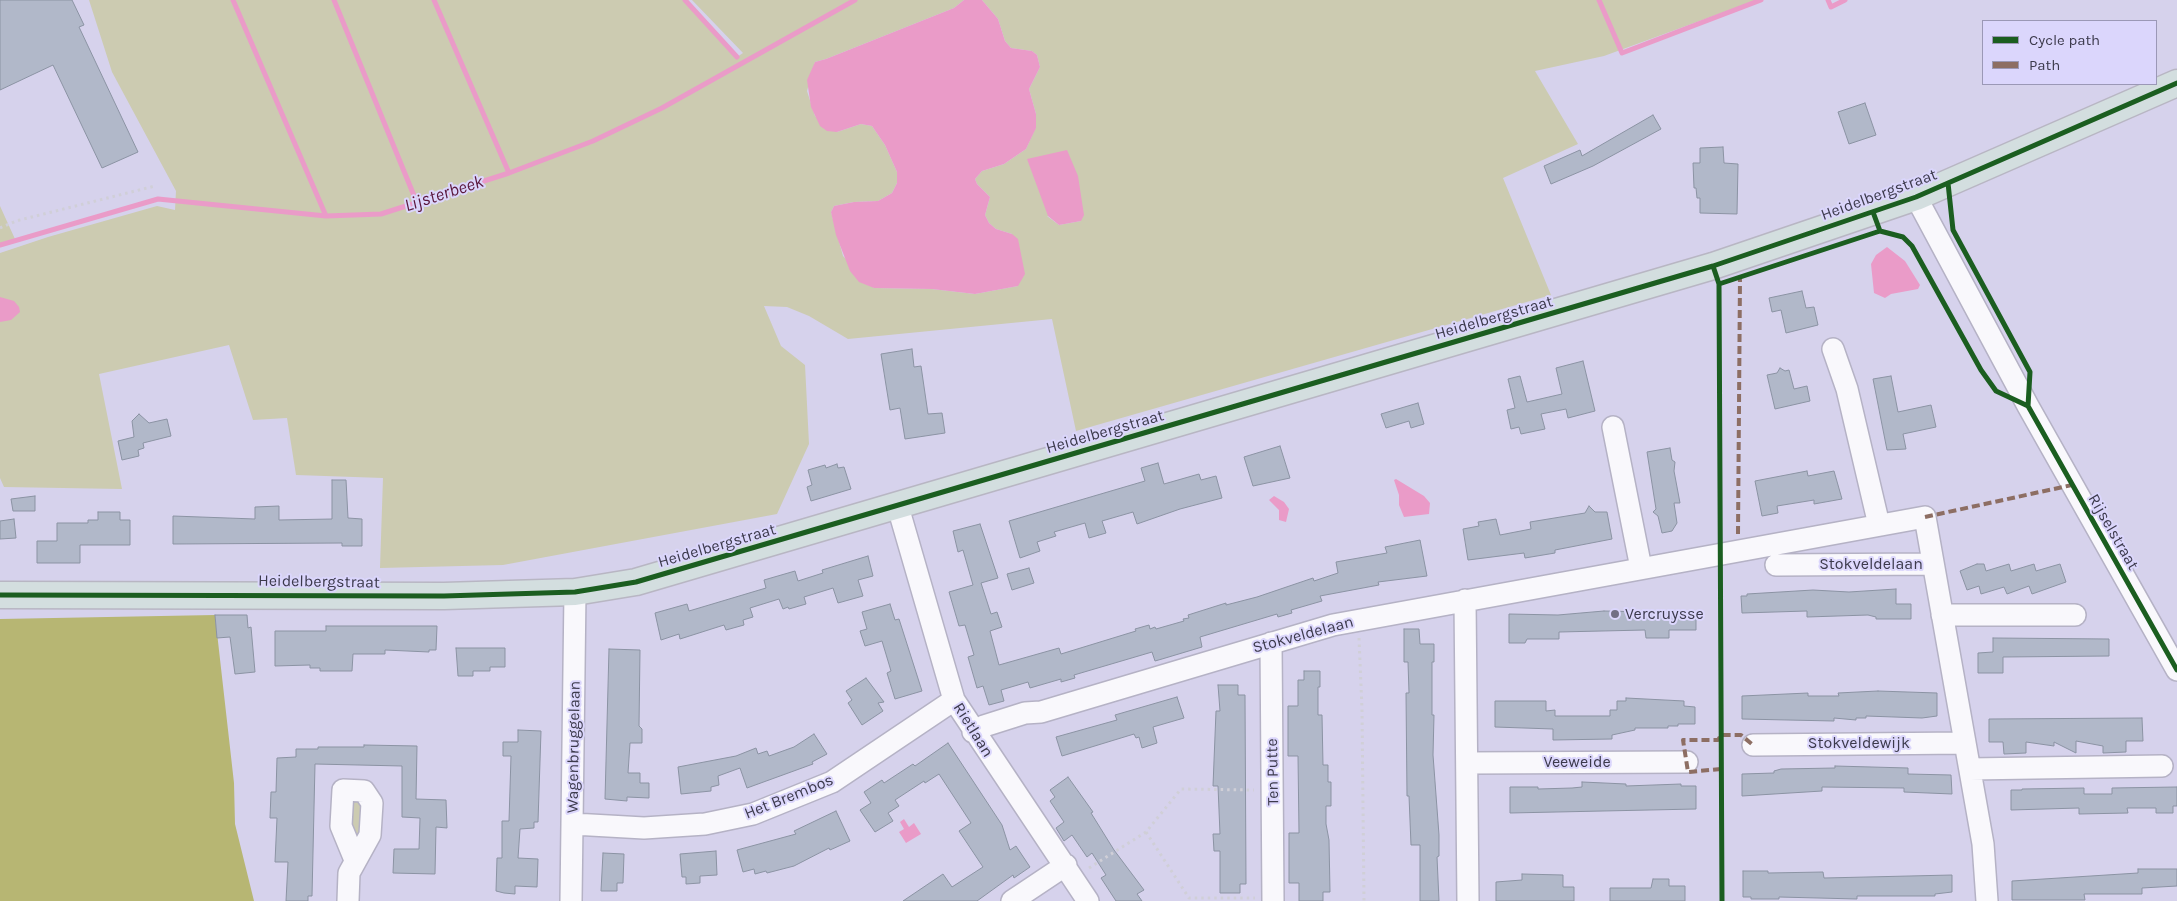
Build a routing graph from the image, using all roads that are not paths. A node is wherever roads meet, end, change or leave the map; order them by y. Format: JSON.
{"nodes":[{"id":1,"x":2177,"y":83,"type":"edge"},
{"id":2,"x":1916,"y":197,"type":"junction"},
{"id":3,"x":1833,"y":348,"type":"dead end"},
{"id":4,"x":1613,"y":428,"type":"dead end"},
{"id":5,"x":898,"y":507,"type":"junction"},
{"id":6,"x":1879,"y":525,"type":"junction"},
{"id":7,"x":1933,"y":564,"type":"junction"},
{"id":8,"x":1776,"y":565,"type":"dead end"},
{"id":9,"x":1641,"y":568,"type":"junction"},
{"id":10,"x":575,"y":592,"type":"junction"},
{"id":11,"x":0,"y":595,"type":"edge"},
{"id":12,"x":1465,"y":600,"type":"junction"},
{"id":13,"x":1942,"y":615,"type":"junction"},
{"id":14,"x":2075,"y":615,"type":"dead end"},
{"id":15,"x":1271,"y":643,"type":"junction"},
{"id":16,"x":2177,"y":670,"type":"edge"},
{"id":17,"x":954,"y":700,"type":"junction"},
{"id":18,"x":973,"y":732,"type":"junction"},
{"id":19,"x":1965,"y":743,"type":"junction"},
{"id":20,"x":1753,"y":744,"type":"dead end"},
{"id":21,"x":1687,"y":762,"type":"dead end"},
{"id":22,"x":1467,"y":763,"type":"junction"},
{"id":23,"x":2162,"y":766,"type":"dead end"},
{"id":24,"x":1970,"y":768,"type":"junction"},
{"id":25,"x":573,"y":824,"type":"junction"},
{"id":26,"x":355,"y":860,"type":"dead end"},
{"id":27,"x":1069,"y":872,"type":"junction"},
{"id":28,"x":1273,"y":899,"type":"edge"},
{"id":29,"x":348,"y":901,"type":"edge"},
{"id":30,"x":571,"y":901,"type":"edge"},
{"id":31,"x":1012,"y":901,"type":"edge"},
{"id":32,"x":1088,"y":901,"type":"edge"},
{"id":33,"x":1468,"y":901,"type":"edge"},
{"id":34,"x":1987,"y":901,"type":"edge"}],
"edges":[{"from":1,"to":2,"type":"main road","name":"Heidelbergstraat"},
{"from":2,"to":5,"type":"main road","name":"Heidelbergstraat"},
{"from":2,"to":16,"type":"street","name":"Rijselstraat"},
{"from":3,"to":6,"type":"street"},
{"from":4,"to":9,"type":"street"},
{"from":5,"to":10,"type":"main road","name":"Heidelbergstraat"},
{"from":5,"to":17,"type":"street","name":"Rietlaan"},
{"from":6,"to":7,"type":"street","name":"Stokveldelaan"},
{"from":6,"to":9,"type":"street","name":"Stokveldelaan"},
{"from":7,"to":8,"type":"street","name":"Stokveldelaan"},
{"from":7,"to":13,"type":"street"},
{"from":9,"to":12,"type":"street","name":"Stokveldelaan"},
{"from":10,"to":11,"type":"main road","name":"Heidelbergstraat"},
{"from":10,"to":25,"type":"street","name":"Wagenbruggelaan"},
{"from":12,"to":15,"type":"street","name":"Stokveldelaan"},
{"from":12,"to":22,"type":"street"},
{"from":13,"to":14,"type":"street"},
{"from":13,"to":19,"type":"street"},
{"from":15,"to":18,"type":"street","name":"Stokveldelaan"},
{"from":15,"to":28,"type":"street","name":"Ten Putte"},
{"from":17,"to":18,"type":"street","name":"Rietlaan"},
{"from":17,"to":25,"type":"street","name":"Het Brembos"},
{"from":18,"to":27,"type":"street","name":"Rietlaan"},
{"from":19,"to":20,"type":"street","name":"Stokveldewijk"},
{"from":19,"to":24,"type":"street"},
{"from":21,"to":22,"type":"street","name":"Veeweide"},
{"from":22,"to":33,"type":"street"},
{"from":23,"to":24,"type":"street"},
{"from":24,"to":34,"type":"street"},
{"from":25,"to":30,"type":"street","name":"Wagenbruggelaan"},
{"from":26,"to":29,"type":"street"},
{"from":27,"to":31,"type":"street"},
{"from":27,"to":32,"type":"street","name":"Rietlaan"}]}
